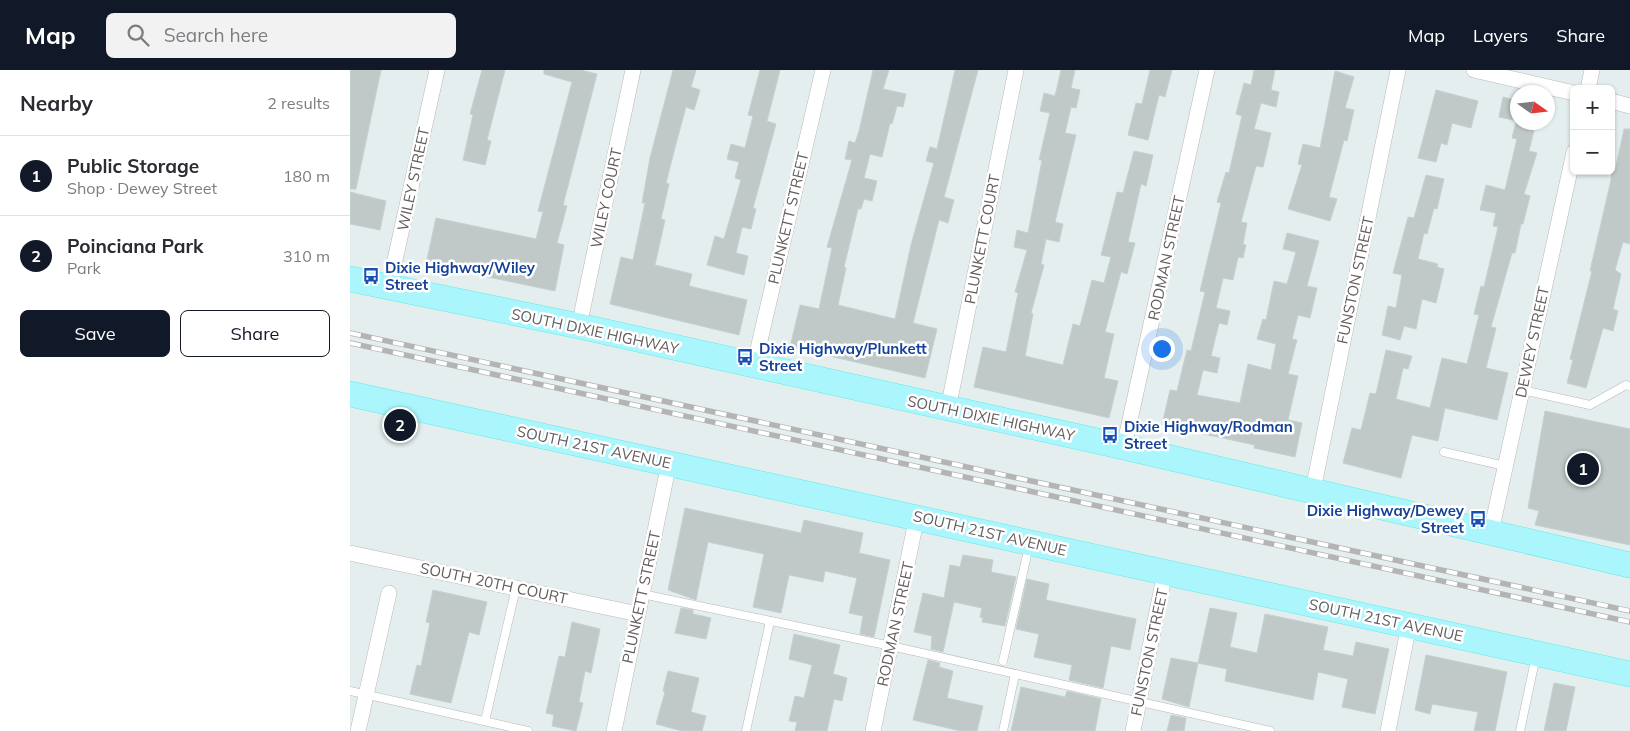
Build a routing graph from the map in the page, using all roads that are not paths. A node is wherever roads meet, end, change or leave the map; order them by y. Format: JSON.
{"nodes":[{"id":1,"x":437,"y":70,"type":"edge"},
{"id":2,"x":633,"y":70,"type":"edge"},
{"id":3,"x":823,"y":70,"type":"edge"},
{"id":4,"x":1016,"y":70,"type":"edge"},
{"id":5,"x":1207,"y":70,"type":"edge"},
{"id":6,"x":1398,"y":70,"type":"edge"},
{"id":7,"x":1474,"y":70,"type":"edge"},
{"id":8,"x":1592,"y":70,"type":"edge"},
{"id":9,"x":1589,"y":85,"type":"edge"},
{"id":10,"x":1570,"y":92,"type":"edge"},
{"id":11,"x":1615,"y":102,"type":"edge"},
{"id":12,"x":1630,"y":106,"type":"edge"},
{"id":13,"x":1570,"y":170,"type":"edge"},
{"id":14,"x":350,"y":279,"type":"edge"},
{"id":15,"x":389,"y":287,"type":"junction"},
{"id":16,"x":579,"y":326,"type":"junction"},
{"id":17,"x":754,"y":366,"type":"junction"},
{"id":18,"x":1630,"y":386,"type":"edge"},
{"id":19,"x":1522,"y":390,"type":"junction"},
{"id":20,"x":350,"y":394,"type":"edge"},
{"id":21,"x":948,"y":409,"type":"junction"},
{"id":22,"x":1124,"y":447,"type":"junction"},
{"id":23,"x":1444,"y":452,"type":"dead end"},
{"id":24,"x":669,"y":464,"type":"junction"},
{"id":25,"x":1505,"y":466,"type":"junction"},
{"id":26,"x":1313,"y":490,"type":"junction"},
{"id":27,"x":917,"y":516,"type":"junction"},
{"id":28,"x":1491,"y":532,"type":"junction"},
{"id":29,"x":1030,"y":542,"type":"junction"},
{"id":30,"x":350,"y":553,"type":"edge"},
{"id":31,"x":1630,"y":565,"type":"edge"},
{"id":32,"x":1165,"y":572,"type":"junction"},
{"id":33,"x":516,"y":588,"type":"junction"},
{"id":34,"x":389,"y":594,"type":"dead end"},
{"id":35,"x":642,"y":594,"type":"junction"},
{"id":36,"x":638,"y":614,"type":"junction"},
{"id":37,"x":770,"y":621,"type":"junction"},
{"id":38,"x":1409,"y":625,"type":"junction"},
{"id":39,"x":891,"y":646,"type":"junction"},
{"id":40,"x":1536,"y":654,"type":"junction"},
{"id":41,"x":1003,"y":661,"type":"dead end"},
{"id":42,"x":1014,"y":674,"type":"junction"},
{"id":43,"x":1630,"y":674,"type":"edge"},
{"id":44,"x":350,"y":691,"type":"edge"},
{"id":45,"x":366,"y":694,"type":"junction"},
{"id":46,"x":1139,"y":701,"type":"junction"},
{"id":47,"x":485,"y":721,"type":"junction"},
{"id":48,"x":1260,"y":730,"type":"edge"},
{"id":49,"x":358,"y":731,"type":"edge"},
{"id":50,"x":528,"y":731,"type":"edge"},
{"id":51,"x":614,"y":731,"type":"edge"},
{"id":52,"x":746,"y":731,"type":"edge"},
{"id":53,"x":873,"y":731,"type":"edge"},
{"id":54,"x":1003,"y":731,"type":"edge"},
{"id":55,"x":1132,"y":731,"type":"edge"},
{"id":56,"x":1270,"y":731,"type":"edge"},
{"id":57,"x":1388,"y":731,"type":"edge"},
{"id":58,"x":1520,"y":731,"type":"edge"}],
"edges":[{"from":1,"to":15,"type":"street","name":"WILEY STREET"},
{"from":2,"to":16,"type":"street","name":"WILEY COURT"},
{"from":3,"to":17,"type":"street","name":"PLUNKETT STREET"},
{"from":4,"to":21,"type":"street","name":"PLUNKETT COURT"},
{"from":5,"to":22,"type":"street","name":"RODMAN STREET"},
{"from":6,"to":26,"type":"street","name":"FUNSTON STREET"},
{"from":7,"to":10,"type":"street"},
{"from":8,"to":9,"type":"street"},
{"from":11,"to":12,"type":"street"},
{"from":13,"to":19,"type":"street","name":"DEWEY STREET"},
{"from":14,"to":15,"type":"main road","name":"SOUTH DIXIE HIGHWAY"},
{"from":15,"to":16,"type":"main road","name":"SOUTH DIXIE HIGHWAY"},
{"from":16,"to":17,"type":"main road","name":"SOUTH DIXIE HIGHWAY"},
{"from":17,"to":21,"type":"main road","name":"SOUTH DIXIE HIGHWAY"},
{"from":18,"to":19,"type":"lane"},
{"from":19,"to":25,"type":"street","name":"DEWEY STREET"},
{"from":20,"to":24,"type":"main road","name":"SOUTH 21ST AVENUE"},
{"from":21,"to":22,"type":"main road","name":"SOUTH DIXIE HIGHWAY"},
{"from":22,"to":26,"type":"main road","name":"SOUTH DIXIE HIGHWAY"},
{"from":23,"to":25,"type":"lane"},
{"from":24,"to":27,"type":"main road","name":"SOUTH 21ST AVENUE"},
{"from":24,"to":35,"type":"street","name":"PLUNKETT STREET"},
{"from":25,"to":28,"type":"street","name":"DEWEY STREET"},
{"from":26,"to":28,"type":"main road","name":"SOUTH DIXIE HIGHWAY"},
{"from":27,"to":29,"type":"main road","name":"SOUTH 21ST AVENUE"},
{"from":27,"to":39,"type":"street","name":"RODMAN STREET"},
{"from":28,"to":31,"type":"main road","name":"SOUTH DIXIE HIGHWAY"},
{"from":29,"to":32,"type":"main road","name":"SOUTH 21ST AVENUE"},
{"from":29,"to":41,"type":"lane"},
{"from":30,"to":33,"type":"street","name":"SOUTH 20TH COURT"},
{"from":32,"to":38,"type":"main road","name":"SOUTH 21ST AVENUE"},
{"from":32,"to":46,"type":"street","name":"FUNSTON STREET"},
{"from":33,"to":36,"type":"street","name":"SOUTH 20TH COURT"},
{"from":33,"to":47,"type":"lane"},
{"from":34,"to":45,"type":"street"},
{"from":35,"to":36,"type":"street","name":"PLUNKETT STREET"},
{"from":35,"to":37,"type":"lane"},
{"from":36,"to":51,"type":"street","name":"PLUNKETT STREET"},
{"from":37,"to":39,"type":"lane"},
{"from":37,"to":52,"type":"lane"},
{"from":38,"to":40,"type":"main road","name":"SOUTH 21ST AVENUE"},
{"from":38,"to":57,"type":"street"},
{"from":39,"to":42,"type":"lane"},
{"from":39,"to":53,"type":"street","name":"RODMAN STREET"},
{"from":40,"to":43,"type":"main road","name":"SOUTH 21ST AVENUE"},
{"from":40,"to":58,"type":"lane"},
{"from":42,"to":46,"type":"lane"},
{"from":42,"to":54,"type":"lane"},
{"from":44,"to":45,"type":"lane"},
{"from":45,"to":47,"type":"lane"},
{"from":45,"to":49,"type":"street"},
{"from":46,"to":48,"type":"lane"},
{"from":46,"to":55,"type":"street","name":"FUNSTON STREET"},
{"from":47,"to":50,"type":"lane"},
{"from":48,"to":56,"type":"lane"}]}
